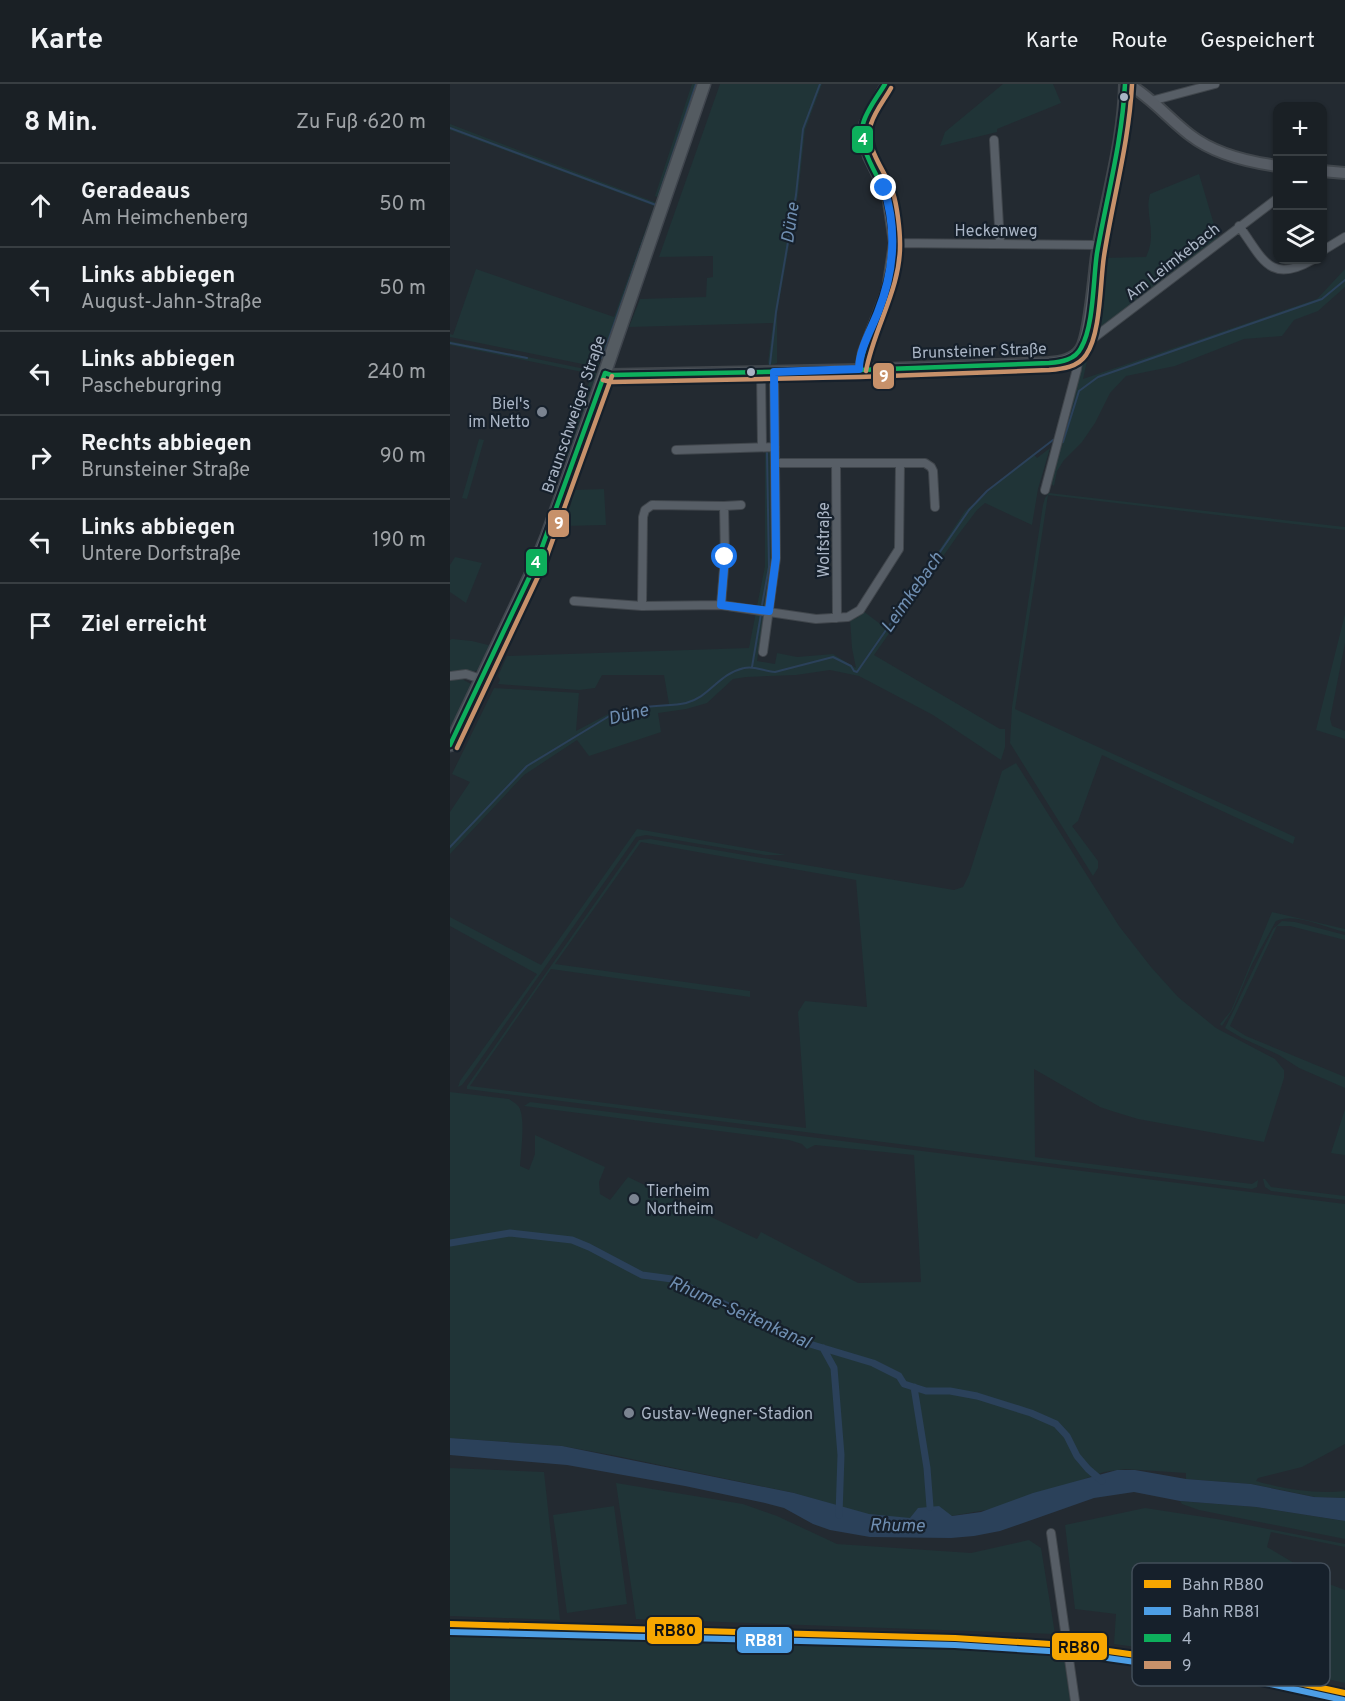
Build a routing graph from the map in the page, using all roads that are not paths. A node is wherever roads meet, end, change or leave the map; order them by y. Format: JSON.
{"nodes":[{"id":1,"x":704,"y":84,"type":"edge"},
{"id":2,"x":885,"y":84,"type":"edge"},
{"id":3,"x":1126,"y":84,"type":"edge"},
{"id":4,"x":1215,"y":84,"type":"edge"},
{"id":5,"x":1151,"y":101,"type":"junction"},
{"id":6,"x":994,"y":140,"type":"dead end"},
{"id":7,"x":1273,"y":165,"type":"edge"},
{"id":8,"x":1327,"y":171,"type":"edge"},
{"id":9,"x":1345,"y":173,"type":"edge"},
{"id":10,"x":1273,"y":202,"type":"edge"},
{"id":11,"x":1239,"y":226,"type":"junction"},
{"id":12,"x":1345,"y":237,"type":"edge"},
{"id":13,"x":893,"y":243,"type":"junction"},
{"id":14,"x":1000,"y":243,"type":"junction"},
{"id":15,"x":1099,"y":244,"type":"junction"},
{"id":16,"x":1327,"y":248,"type":"edge"},
{"id":17,"x":1302,"y":264,"type":"edge"},
{"id":18,"x":1081,"y":349,"type":"junction"},
{"id":19,"x":859,"y":369,"type":"junction"},
{"id":20,"x":761,"y":372,"type":"junction"},
{"id":21,"x":774,"y":372,"type":"junction"},
{"id":22,"x":605,"y":373,"type":"junction"},
{"id":23,"x":762,"y":447,"type":"junction"},
{"id":24,"x":775,"y":447,"type":"junction"},
{"id":25,"x":676,"y":450,"type":"dead end"},
{"id":26,"x":836,"y":463,"type":"junction"},
{"id":27,"x":900,"y":463,"type":"junction"},
{"id":28,"x":775,"y":464,"type":"junction"},
{"id":29,"x":1045,"y":490,"type":"dead end"},
{"id":30,"x":741,"y":505,"type":"dead end"},
{"id":31,"x":724,"y":506,"type":"junction"},
{"id":32,"x":935,"y":507,"type":"dead end"},
{"id":33,"x":574,"y":601,"type":"dead end"},
{"id":34,"x":721,"y":605,"type":"junction"},
{"id":35,"x":642,"y":606,"type":"junction"},
{"id":36,"x":769,"y":611,"type":"junction"},
{"id":37,"x":837,"y":618,"type":"junction"},
{"id":38,"x":763,"y":652,"type":"dead end"},
{"id":39,"x":450,"y":676,"type":"edge"},
{"id":40,"x":481,"y":679,"type":"junction"},
{"id":41,"x":450,"y":745,"type":"edge"},
{"id":42,"x":1051,"y":1533,"type":"dead end"},
{"id":43,"x":1075,"y":1701,"type":"edge"}],
"edges":[{"from":1,"to":22,"type":"main road","name":"Braunschweiger Straße"},
{"from":2,"to":13,"type":"street"},
{"from":3,"to":5,"type":"street"},
{"from":3,"to":15,"type":"street"},
{"from":4,"to":5,"type":"street"},
{"from":5,"to":7,"type":"street"},
{"from":6,"to":14,"type":"street"},
{"from":8,"to":9,"type":"street"},
{"from":10,"to":11,"type":"street","name":"Am Leimkebach"},
{"from":11,"to":17,"type":"street"},
{"from":11,"to":18,"type":"street","name":"Am Leimkebach"},
{"from":12,"to":16,"type":"street"},
{"from":13,"to":14,"type":"street","name":"Heckenweg"},
{"from":13,"to":19,"type":"street"},
{"from":14,"to":15,"type":"street","name":"Heckenweg"},
{"from":15,"to":18,"type":"street"},
{"from":18,"to":19,"type":"street","name":"Brunsteiner Straße"},
{"from":18,"to":29,"type":"street"},
{"from":19,"to":21,"type":"street","name":"Brunsteiner Straße"},
{"from":20,"to":21,"type":"street","name":"Brunsteiner Straße"},
{"from":20,"to":22,"type":"street","name":"Brunsteiner Straße"},
{"from":20,"to":23,"type":"street"},
{"from":21,"to":24,"type":"street"},
{"from":22,"to":40,"type":"main road","name":"Braunschweiger Straße"},
{"from":23,"to":24,"type":"street"},
{"from":23,"to":25,"type":"street"},
{"from":24,"to":28,"type":"street"},
{"from":26,"to":27,"type":"street"},
{"from":26,"to":28,"type":"street"},
{"from":26,"to":37,"type":"street","name":"Wolfstraße"},
{"from":27,"to":32,"type":"street"},
{"from":27,"to":37,"type":"street"},
{"from":28,"to":36,"type":"street"},
{"from":30,"to":31,"type":"street"},
{"from":31,"to":34,"type":"street"},
{"from":31,"to":35,"type":"street"},
{"from":33,"to":35,"type":"street"},
{"from":34,"to":35,"type":"street"},
{"from":34,"to":36,"type":"street"},
{"from":36,"to":37,"type":"street"},
{"from":36,"to":38,"type":"street"},
{"from":39,"to":40,"type":"street"},
{"from":40,"to":41,"type":"main road","name":"Braunschweiger Straße"},
{"from":42,"to":43,"type":"street"}]}
